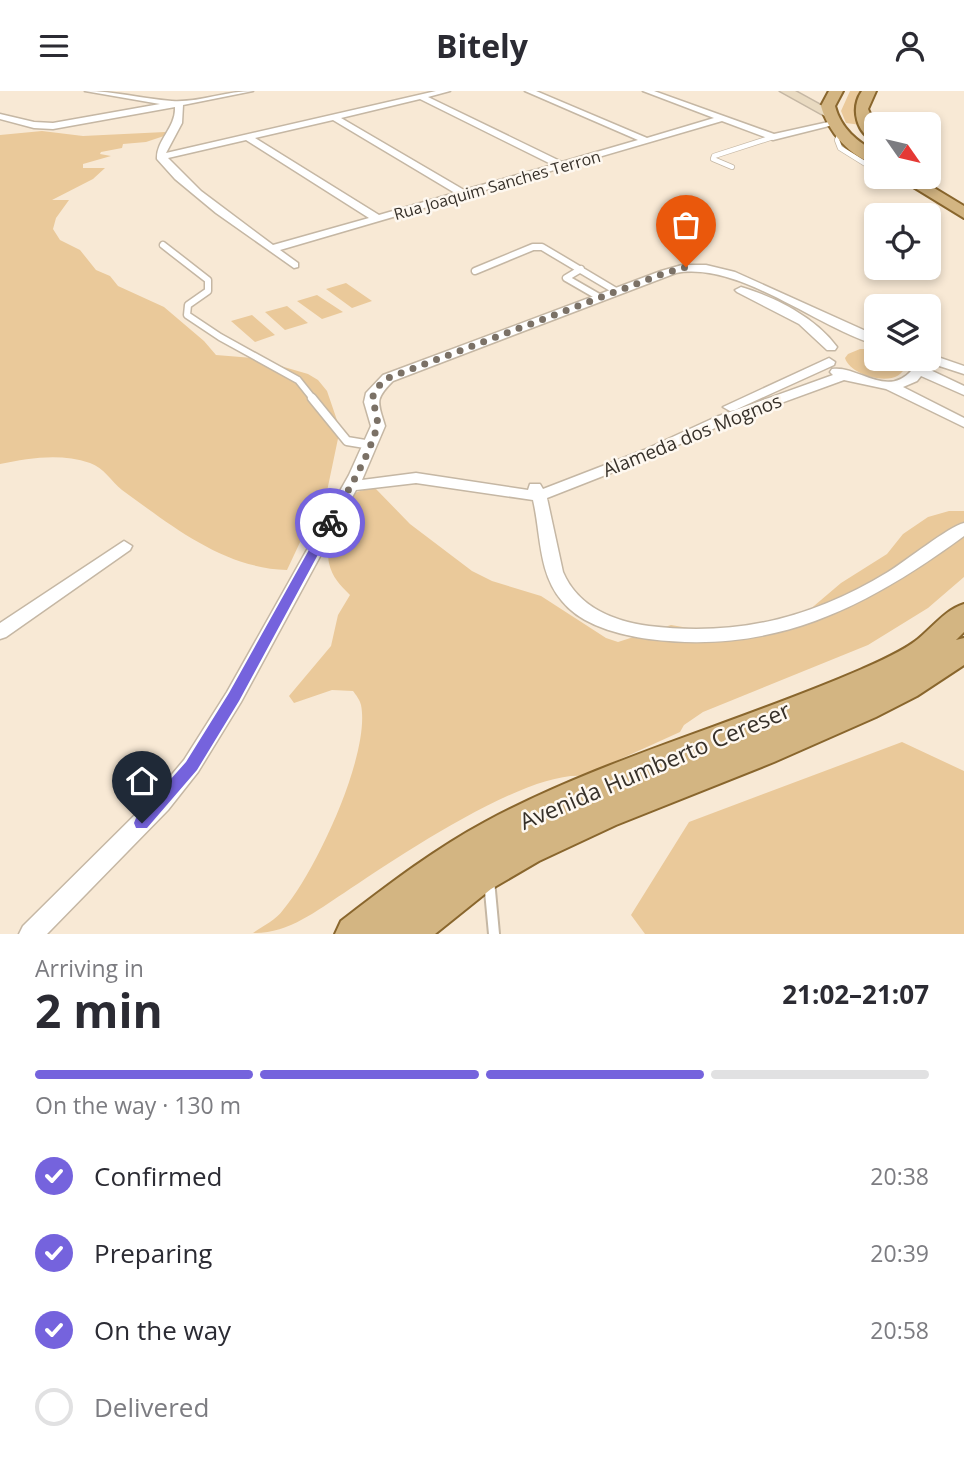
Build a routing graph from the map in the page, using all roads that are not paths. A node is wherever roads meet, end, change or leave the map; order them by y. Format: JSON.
{"nodes":[{"id":1,"x":89,"y":91,"type":"edge"},
{"id":2,"x":249,"y":91,"type":"edge"},
{"id":3,"x":408,"y":91,"type":"edge"},
{"id":4,"x":446,"y":91,"type":"edge"},
{"id":5,"x":529,"y":91,"type":"edge"},
{"id":6,"x":647,"y":91,"type":"edge"},
{"id":7,"x":786,"y":91,"type":"edge"},
{"id":8,"x":836,"y":91,"type":"edge"},
{"id":9,"x":869,"y":91,"type":"edge"},
{"id":10,"x":420,"y":97,"type":"junction"},
{"id":11,"x":179,"y":105,"type":"junction"},
{"id":12,"x":0,"y":116,"type":"edge"},
{"id":13,"x":864,"y":116,"type":"edge"},
{"id":14,"x":334,"y":117,"type":"junction"},
{"id":15,"x":721,"y":119,"type":"junction"},
{"id":16,"x":836,"y":126,"type":"junction"},
{"id":17,"x":864,"y":133,"type":"edge"},
{"id":18,"x":248,"y":137,"type":"junction"},
{"id":19,"x":773,"y":137,"type":"junction"},
{"id":20,"x":647,"y":141,"type":"junction"},
{"id":21,"x":164,"y":145,"type":"junction"},
{"id":22,"x":212,"y":145,"type":"junction"},
{"id":23,"x":864,"y":149,"type":"edge"},
{"id":24,"x":160,"y":157,"type":"junction"},
{"id":25,"x":864,"y":163,"type":"edge"},
{"id":26,"x":562,"y":166,"type":"junction"},
{"id":27,"x":732,"y":167,"type":"dead end"},
{"id":28,"x":925,"y":189,"type":"edge"},
{"id":29,"x":463,"y":194,"type":"junction"},
{"id":30,"x":964,"y":213,"type":"edge"},
{"id":31,"x":378,"y":219,"type":"junction"},
{"id":32,"x":163,"y":246,"type":"dead end"},
{"id":33,"x":273,"y":249,"type":"junction"},
{"id":34,"x":294,"y":265,"type":"dead end"},
{"id":35,"x":581,"y":269,"type":"junction"},
{"id":36,"x":475,"y":271,"type":"dead end"},
{"id":37,"x":665,"y":273,"type":"junction"},
{"id":38,"x":616,"y":291,"type":"junction"},
{"id":39,"x":600,"y":297,"type":"junction"},
{"id":40,"x":864,"y":336,"type":"edge"},
{"id":41,"x":864,"y":341,"type":"edge"},
{"id":42,"x":831,"y":347,"type":"junction"},
{"id":43,"x":829,"y":362,"type":"junction"},
{"id":44,"x":941,"y":362,"type":"edge"},
{"id":45,"x":964,"y":370,"type":"edge"},
{"id":46,"x":915,"y":371,"type":"edge"},
{"id":47,"x":928,"y":371,"type":"edge"},
{"id":48,"x":845,"y":375,"type":"junction"},
{"id":49,"x":886,"y":384,"type":"junction"},
{"id":50,"x":964,"y":391,"type":"edge"},
{"id":51,"x":964,"y":423,"type":"edge"},
{"id":52,"x":371,"y":445,"type":"junction"},
{"id":53,"x":349,"y":487,"type":"junction"},
{"id":54,"x":537,"y":491,"type":"junction"},
{"id":55,"x":964,"y":528,"type":"edge"},
{"id":56,"x":124,"y":546,"type":"dead end"},
{"id":57,"x":964,"y":615,"type":"edge"},
{"id":58,"x":0,"y":632,"type":"edge"},
{"id":59,"x":964,"y":649,"type":"edge"},
{"id":60,"x":489,"y":870,"type":"junction"},
{"id":61,"x":31,"y":934,"type":"edge"},
{"id":62,"x":355,"y":934,"type":"edge"},
{"id":63,"x":405,"y":934,"type":"edge"},
{"id":64,"x":494,"y":934,"type":"edge"}],
"edges":[{"from":1,"to":11,"type":"street"},
{"from":2,"to":11,"type":"street"},
{"from":3,"to":10,"type":"street"},
{"from":4,"to":10,"type":"street"},
{"from":5,"to":20,"type":"street"},
{"from":6,"to":15,"type":"street"},
{"from":7,"to":16,"type":"main road"},
{"from":8,"to":16,"type":"main road"},
{"from":9,"to":13,"type":"main road"},
{"from":10,"to":14,"type":"street"},
{"from":10,"to":26,"type":"street"},
{"from":11,"to":12,"type":"street"},
{"from":11,"to":21,"type":"street"},
{"from":14,"to":18,"type":"street"},
{"from":14,"to":29,"type":"street"},
{"from":15,"to":19,"type":"street"},
{"from":15,"to":20,"type":"street","name":"Rua Joaquim Sanches Terron"},
{"from":16,"to":17,"type":"main road"},
{"from":16,"to":19,"type":"street"},
{"from":16,"to":23,"type":"main road"},
{"from":16,"to":25,"type":"lane"},
{"from":18,"to":22,"type":"street"},
{"from":18,"to":31,"type":"street"},
{"from":19,"to":27,"type":"lane"},
{"from":20,"to":26,"type":"street","name":"Rua Joaquim Sanches Terron"},
{"from":21,"to":22,"type":"street"},
{"from":21,"to":24,"type":"street"},
{"from":22,"to":24,"type":"street"},
{"from":24,"to":33,"type":"street"},
{"from":26,"to":29,"type":"street","name":"Rua Joaquim Sanches Terron"},
{"from":28,"to":30,"type":"main road"},
{"from":29,"to":31,"type":"street","name":"Rua Joaquim Sanches Terron"},
{"from":31,"to":33,"type":"street","name":"Rua Joaquim Sanches Terron"},
{"from":32,"to":52,"type":"lane"},
{"from":33,"to":34,"type":"street"},
{"from":35,"to":36,"type":"lane"},
{"from":35,"to":38,"type":"lane"},
{"from":35,"to":39,"type":"lane"},
{"from":37,"to":38,"type":"street"},
{"from":37,"to":40,"type":"street"},
{"from":37,"to":42,"type":"street"},
{"from":38,"to":39,"type":"street"},
{"from":39,"to":52,"type":"street"},
{"from":41,"to":42,"type":"street"},
{"from":42,"to":43,"type":"street"},
{"from":43,"to":48,"type":"street"},
{"from":43,"to":54,"type":"street","name":"Alameda dos Mognos"},
{"from":44,"to":45,"type":"street"},
{"from":46,"to":49,"type":"street"},
{"from":47,"to":50,"type":"street"},
{"from":48,"to":49,"type":"street"},
{"from":48,"to":54,"type":"street","name":"Alameda dos Mognos"},
{"from":49,"to":51,"type":"street"},
{"from":52,"to":53,"type":"street"},
{"from":53,"to":54,"type":"street"},
{"from":53,"to":61,"type":"street"},
{"from":54,"to":55,"type":"street"},
{"from":56,"to":58,"type":"street"},
{"from":57,"to":62,"type":"main road","name":"Avenida Humberto Cereser"},
{"from":59,"to":60,"type":"main road","name":"Avenida Humberto Cereser"},
{"from":60,"to":63,"type":"main road","name":"Avenida Humberto Cereser"},
{"from":60,"to":64,"type":"lane"}]}
